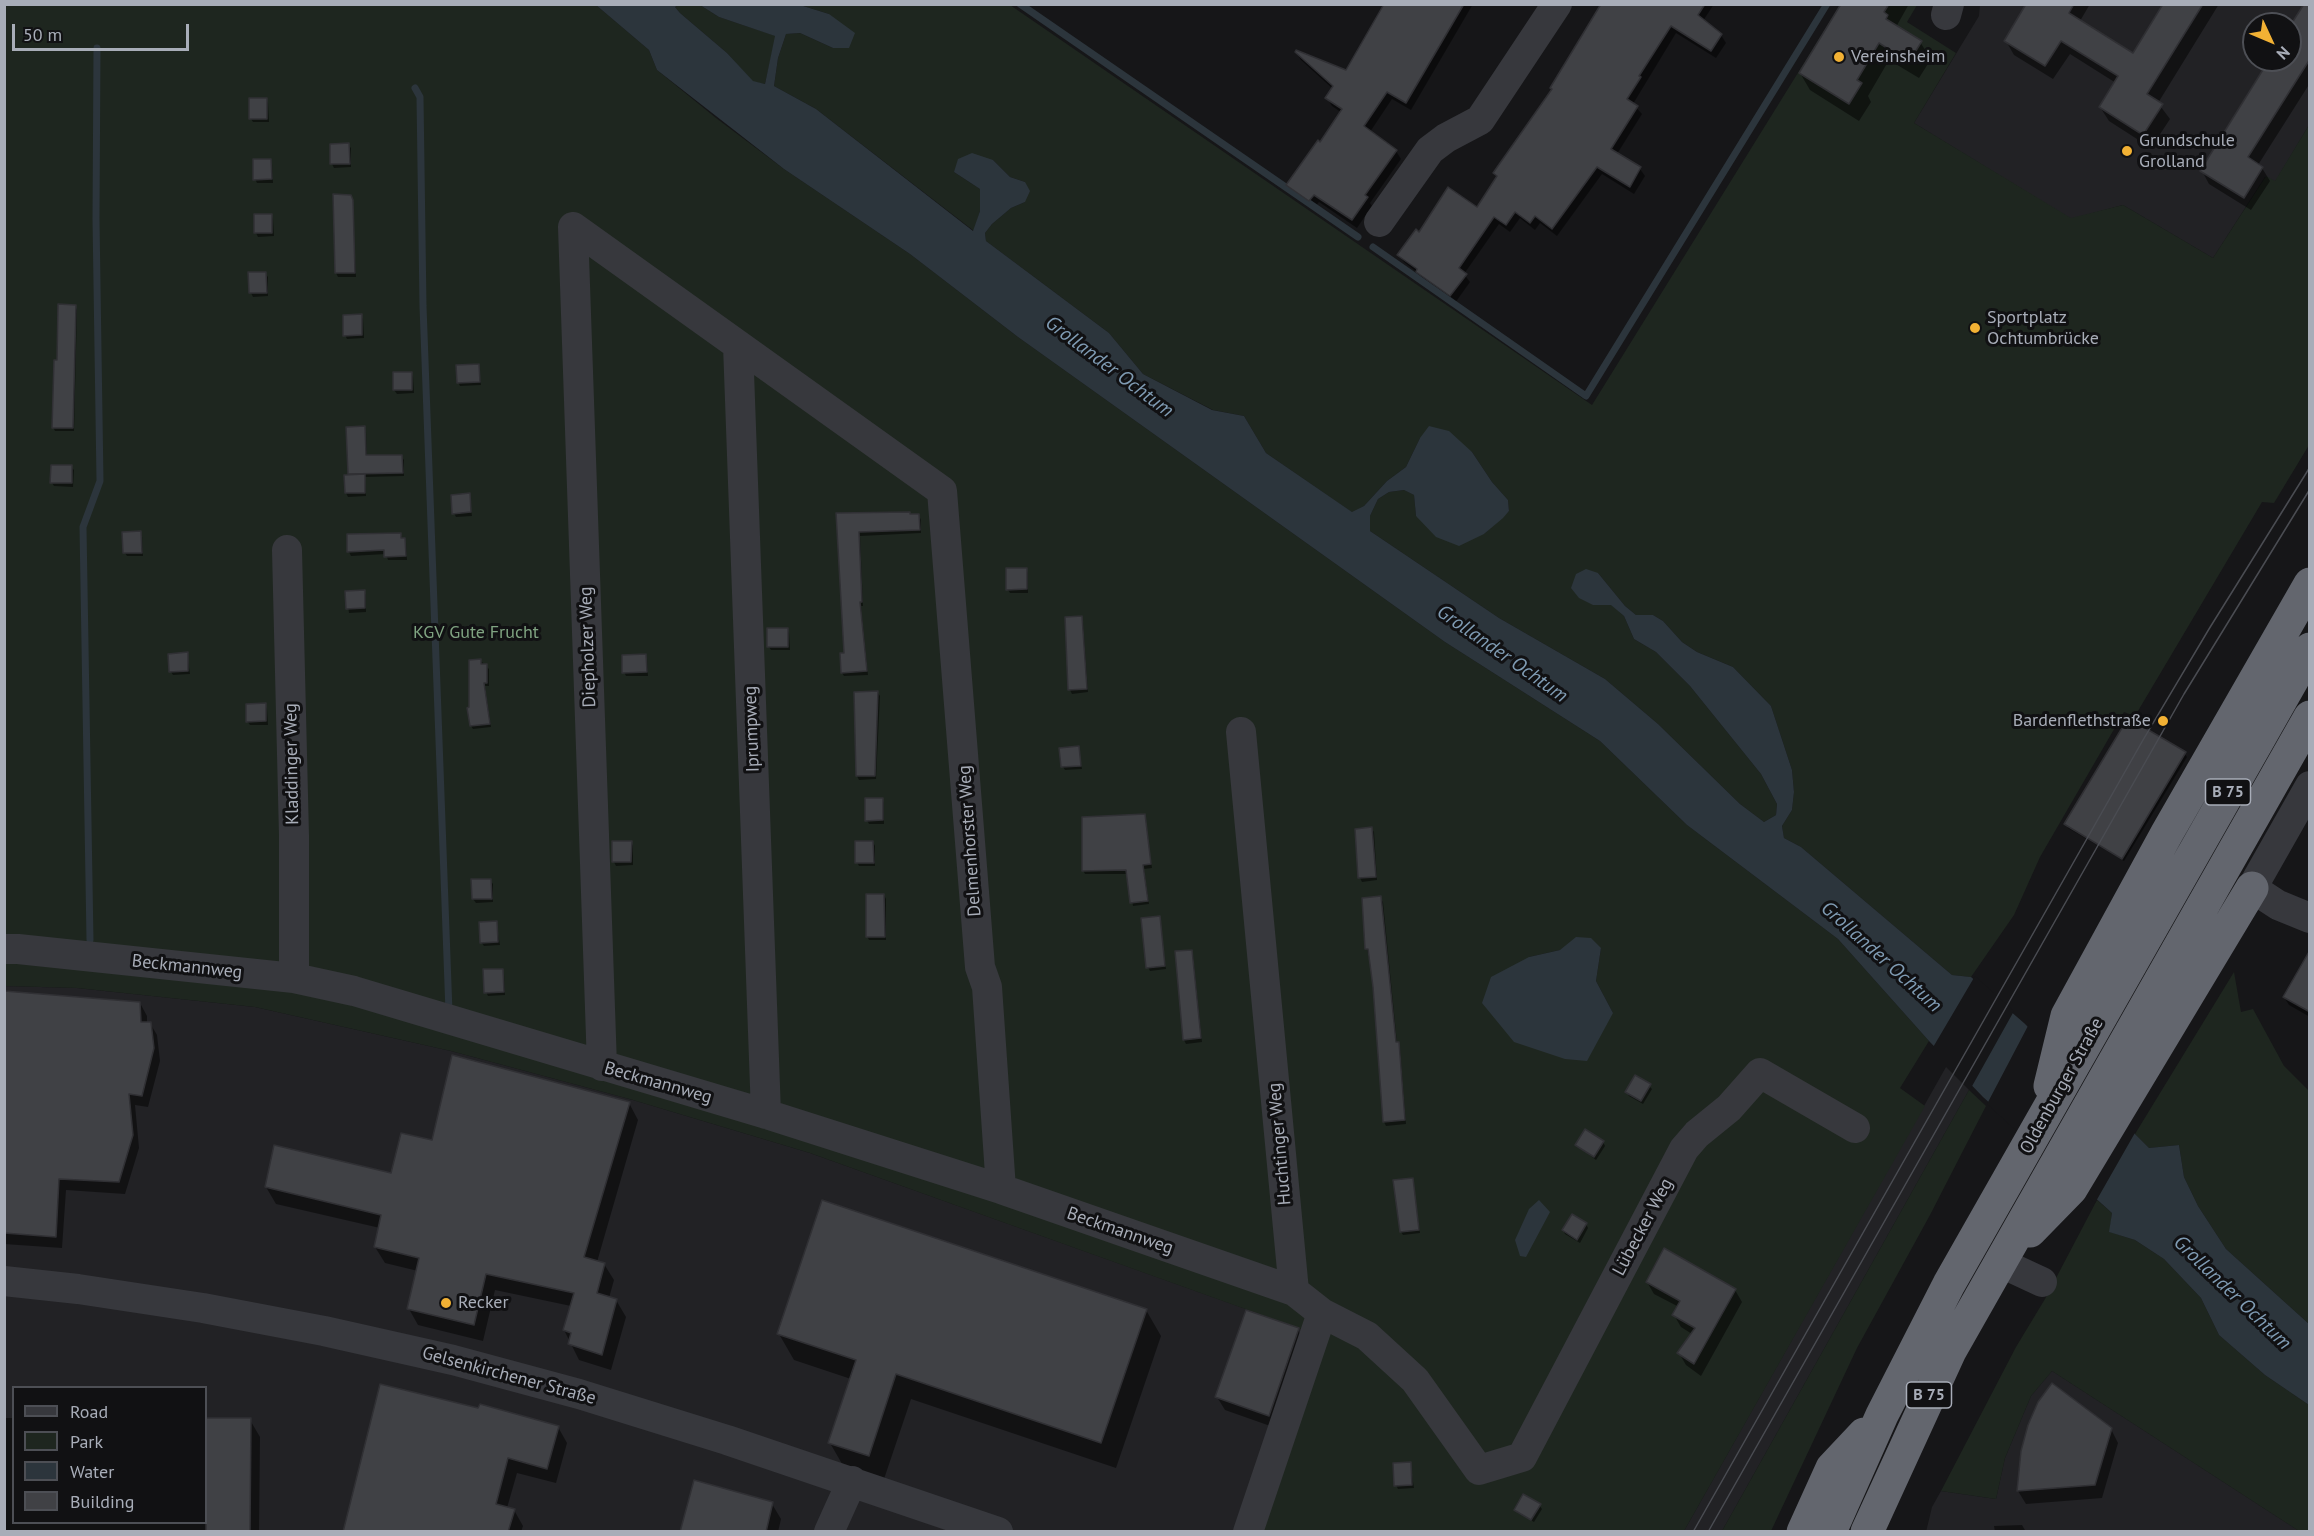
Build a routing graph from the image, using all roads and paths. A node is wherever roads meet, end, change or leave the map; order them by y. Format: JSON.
{"nodes":[{"id":1,"x":1557,"y":4,"type":"edge"},
{"id":2,"x":1379,"y":222,"type":"dead end"},
{"id":3,"x":738,"y":345,"type":"junction"},
{"id":4,"x":287,"y":550,"type":"dead end"},
{"id":5,"x":2310,"y":584,"type":"edge"},
{"id":6,"x":2310,"y":649,"type":"edge"},
{"id":7,"x":2310,"y":717,"type":"edge"},
{"id":8,"x":1241,"y":732,"type":"dead end"},
{"id":9,"x":2310,"y":786,"type":"edge"},
{"id":10,"x":2252,"y":888,"type":"junction"},
{"id":11,"x":2310,"y":918,"type":"edge"},
{"id":12,"x":4,"y":950,"type":"edge"},
{"id":13,"x":294,"y":978,"type":"junction"},
{"id":14,"x":2066,"y":1056,"type":"junction"},
{"id":15,"x":602,"y":1066,"type":"junction"},
{"id":16,"x":2109,"y":1097,"type":"junction"},
{"id":17,"x":766,"y":1114,"type":"junction"},
{"id":18,"x":1855,"y":1128,"type":"dead end"},
{"id":19,"x":1001,"y":1190,"type":"junction"},
{"id":20,"x":1999,"y":1263,"type":"junction"},
{"id":21,"x":4,"y":1281,"type":"edge"},
{"id":22,"x":2042,"y":1282,"type":"dead end"},
{"id":23,"x":1294,"y":1291,"type":"junction"},
{"id":24,"x":1322,"y":1313,"type":"junction"},
{"id":25,"x":1882,"y":1415,"type":"junction"},
{"id":26,"x":852,"y":1481,"type":"junction"},
{"id":27,"x":829,"y":1532,"type":"edge"},
{"id":28,"x":998,"y":1532,"type":"edge"},
{"id":29,"x":1248,"y":1532,"type":"edge"},
{"id":30,"x":1803,"y":1532,"type":"edge"},
{"id":31,"x":1830,"y":1532,"type":"edge"},
{"id":32,"x":1867,"y":1532,"type":"edge"}],
"edges":[{"from":1,"to":2,"type":"street"},
{"from":3,"to":15,"type":"street","name":"Diepholzer Weg"},
{"from":3,"to":17,"type":"street","name":"Iprumpweg"},
{"from":3,"to":19,"type":"street","name":"Delmenhorster Weg"},
{"from":4,"to":13,"type":"street","name":"Kladdinger Weg"},
{"from":5,"to":14,"type":"highway"},
{"from":6,"to":14,"type":"highway","name":"Oldenburger Straße","number":"B 75"},
{"from":7,"to":16,"type":"highway","name":"Oldenburger Straße","number":"B 75"},
{"from":8,"to":23,"type":"street","name":"Huchtinger Weg"},
{"from":9,"to":10,"type":"street"},
{"from":10,"to":11,"type":"street"},
{"from":10,"to":16,"type":"highway"},
{"from":12,"to":13,"type":"street","name":"Beckmannweg"},
{"from":13,"to":15,"type":"street","name":"Beckmannweg"},
{"from":14,"to":25,"type":"highway","name":"Oldenburger Straße","number":"B 75"},
{"from":15,"to":17,"type":"street","name":"Beckmannweg"},
{"from":16,"to":20,"type":"highway","name":"Oldenburger Straße","number":"B 75"},
{"from":17,"to":19,"type":"street","name":"Beckmannweg"},
{"from":18,"to":24,"type":"street","name":"Lübecker Weg"},
{"from":19,"to":23,"type":"street","name":"Beckmannweg"},
{"from":20,"to":22,"type":"street"},
{"from":20,"to":32,"type":"highway","name":"Oldenburger Straße","number":"B 75"},
{"from":21,"to":26,"type":"street","name":"Gelsenkirchener Straße"},
{"from":23,"to":24,"type":"street"},
{"from":24,"to":29,"type":"street"},
{"from":25,"to":30,"type":"highway"},
{"from":25,"to":31,"type":"highway","name":"Oldenburger Straße","number":"B 75"},
{"from":26,"to":27,"type":"street"},
{"from":26,"to":28,"type":"street","name":"Gelsenkirchener Straße"}]}
